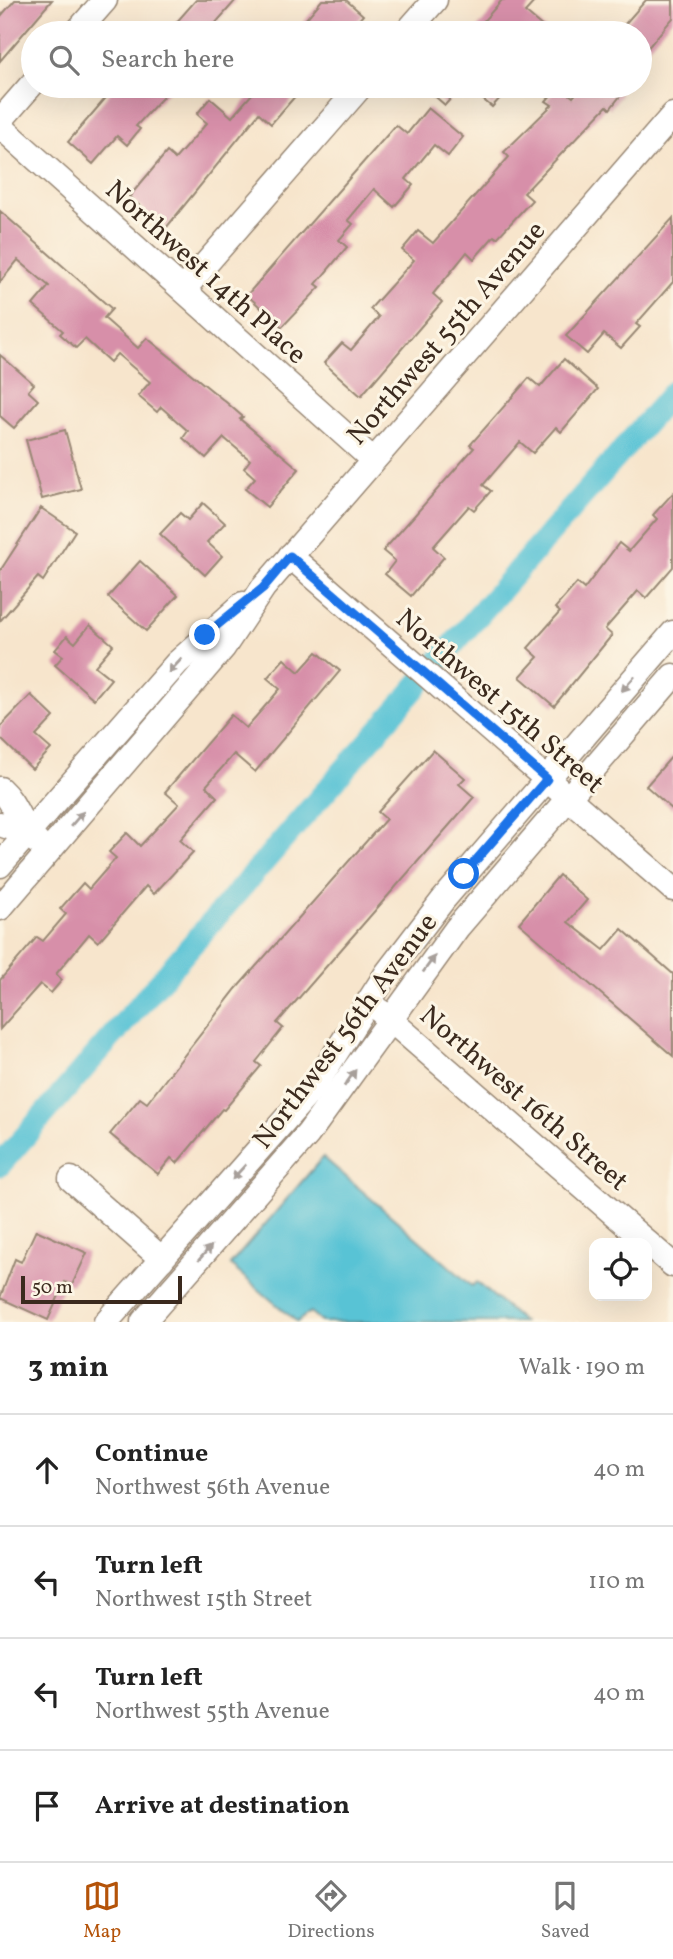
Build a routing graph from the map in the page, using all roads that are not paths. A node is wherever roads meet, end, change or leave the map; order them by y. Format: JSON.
{"nodes":[{"id":1,"x":105,"y":0,"type":"edge"},
{"id":2,"x":435,"y":0,"type":"edge"},
{"id":3,"x":87,"y":21,"type":"edge"},
{"id":4,"x":417,"y":21,"type":"edge"},
{"id":5,"x":21,"y":97,"type":"edge"},
{"id":6,"x":351,"y":98,"type":"edge"},
{"id":7,"x":673,"y":115,"type":"edge"},
{"id":8,"x":0,"y":121,"type":"edge"},
{"id":9,"x":0,"y":127,"type":"edge"},
{"id":10,"x":184,"y":289,"type":"junction"},
{"id":11,"x":373,"y":460,"type":"junction"},
{"id":12,"x":290,"y":556,"type":"junction"},
{"id":13,"x":263,"y":588,"type":"junction"},
{"id":14,"x":673,"y":633,"type":"edge"},
{"id":15,"x":673,"y":677,"type":"edge"},
{"id":16,"x":547,"y":779,"type":"junction"},
{"id":17,"x":0,"y":789,"type":"edge"},
{"id":18,"x":568,"y":798,"type":"junction"},
{"id":19,"x":0,"y":824,"type":"edge"},
{"id":20,"x":27,"y":834,"type":"junction"},
{"id":21,"x":48,"y":853,"type":"junction"},
{"id":22,"x":0,"y":865,"type":"edge"},
{"id":23,"x":673,"y":889,"type":"edge"},
{"id":24,"x":0,"y":908,"type":"edge"},
{"id":25,"x":369,"y":1002,"type":"junction"},
{"id":26,"x":390,"y":1020,"type":"junction"},
{"id":27,"x":71,"y":1179,"type":"dead end"},
{"id":28,"x":162,"y":1259,"type":"junction"},
{"id":29,"x":673,"y":1265,"type":"edge"},
{"id":30,"x":106,"y":1322,"type":"edge"},
{"id":31,"x":143,"y":1322,"type":"edge"}],
"edges":[{"from":1,"to":3,"type":"street"},
{"from":2,"to":4,"type":"street"},
{"from":5,"to":8,"type":"street"},
{"from":6,"to":10,"type":"street"},
{"from":7,"to":11,"type":"street","name":"Northwest 55th Avenue"},
{"from":9,"to":10,"type":"street","name":"Northwest 14th Place"},
{"from":10,"to":11,"type":"street","name":"Northwest 14th Place"},
{"from":11,"to":12,"type":"street","name":"Northwest 55th Avenue"},
{"from":12,"to":13,"type":"street","name":"Northwest 55th Avenue"},
{"from":12,"to":16,"type":"street","name":"Northwest 15th Street"},
{"from":13,"to":20,"type":"street","name":"Northwest 55th Avenue","one_way":true},
{"from":21,"to":13,"type":"street","name":"Northwest 55th Avenue","one_way":true},
{"from":14,"to":16,"type":"street","name":"Northwest 56th Avenue","one_way":true},
{"from":15,"to":18,"type":"street","name":"Northwest 56th Avenue"},
{"from":16,"to":18,"type":"street","name":"Northwest 15th Street"},
{"from":16,"to":25,"type":"street","name":"Northwest 56th Avenue"},
{"from":17,"to":20,"type":"street"},
{"from":18,"to":23,"type":"street","name":"Northwest 15th Street"},
{"from":26,"to":18,"type":"street","name":"Northwest 56th Avenue","one_way":true},
{"from":19,"to":20,"type":"street"},
{"from":20,"to":21,"type":"street"},
{"from":20,"to":22,"type":"street","name":"Northwest 55th Avenue"},
{"from":21,"to":24,"type":"street","name":"Northwest 55th Avenue"},
{"from":25,"to":26,"type":"street","name":"Northwest 16th Street"},
{"from":25,"to":28,"type":"street","name":"Northwest 56th Avenue","one_way":true},
{"from":26,"to":29,"type":"street","name":"Northwest 16th Street"},
{"from":31,"to":26,"type":"street","name":"Northwest 56th Avenue","one_way":true},
{"from":27,"to":28,"type":"street"},
{"from":28,"to":30,"type":"street","name":"Northwest 56th Avenue"}]}
